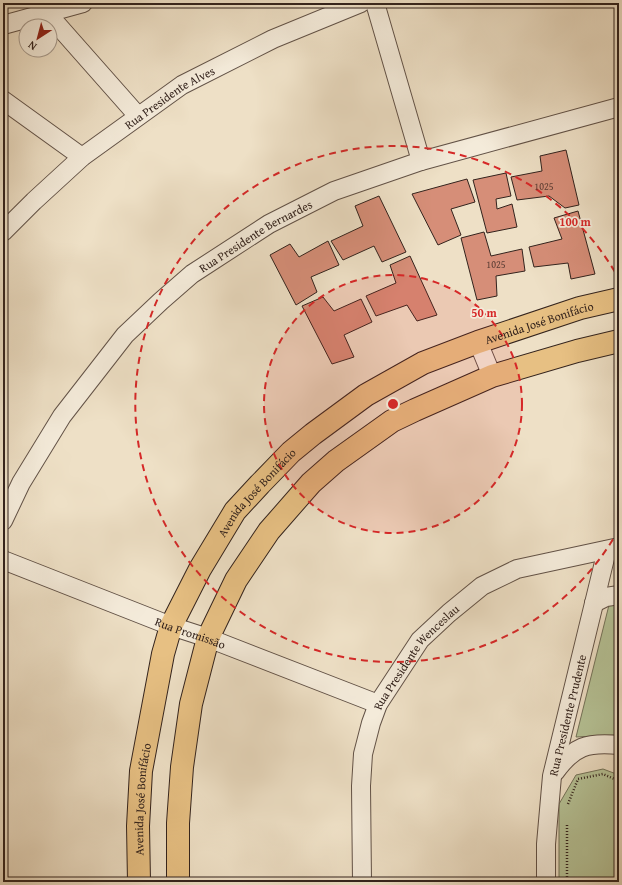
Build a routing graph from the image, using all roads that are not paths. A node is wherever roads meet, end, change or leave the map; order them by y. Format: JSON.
{"nodes":[{"id":1,"x":83,"y":3,"type":"edge"},
{"id":2,"x":361,"y":3,"type":"edge"},
{"id":3,"x":375,"y":3,"type":"edge"},
{"id":4,"x":47,"y":13,"type":"junction"},
{"id":5,"x":3,"y":25,"type":"edge"},
{"id":6,"x":3,"y":100,"type":"edge"},
{"id":7,"x":619,"y":107,"type":"edge"},
{"id":8,"x":138,"y":116,"type":"junction"},
{"id":9,"x":82,"y":157,"type":"junction"},
{"id":10,"x":421,"y":161,"type":"junction"},
{"id":11,"x":3,"y":232,"type":"edge"},
{"id":12,"x":619,"y":299,"type":"edge"},
{"id":13,"x":619,"y":341,"type":"edge"},
{"id":14,"x":478,"y":342,"type":"junction"},
{"id":15,"x":492,"y":376,"type":"junction"},
{"id":16,"x":3,"y":521,"type":"edge"},
{"id":17,"x":613,"y":549,"type":"edge"},
{"id":18,"x":3,"y":560,"type":"edge"},
{"id":19,"x":619,"y":595,"type":"edge"},
{"id":20,"x":594,"y":603,"type":"junction"},
{"id":21,"x":171,"y":626,"type":"junction"},
{"id":22,"x":208,"y":638,"type":"junction"},
{"id":23,"x":378,"y":704,"type":"junction"},
{"id":24,"x":619,"y":745,"type":"edge"},
{"id":25,"x":552,"y":776,"type":"junction"},
{"id":26,"x":139,"y":882,"type":"edge"},
{"id":27,"x":178,"y":882,"type":"edge"},
{"id":28,"x":362,"y":882,"type":"edge"},
{"id":29,"x":546,"y":882,"type":"edge"}],
"edges":[{"from":1,"to":4,"type":"street"},
{"from":2,"to":8,"type":"street","name":"Rua Presidente Alves"},
{"from":3,"to":10,"type":"street"},
{"from":4,"to":5,"type":"street"},
{"from":4,"to":8,"type":"street"},
{"from":6,"to":9,"type":"street"},
{"from":7,"to":10,"type":"street","name":"Rua Presidente Bernardes"},
{"from":8,"to":9,"type":"street","name":"Rua Presidente Alves"},
{"from":9,"to":11,"type":"street","name":"Rua Presidente Alves"},
{"from":10,"to":16,"type":"street","name":"Rua Presidente Bernardes"},
{"from":12,"to":14,"type":"main road","name":"Avenida José Bonifácio"},
{"from":13,"to":15,"type":"main road"},
{"from":14,"to":15,"type":"street"},
{"from":14,"to":21,"type":"main road","name":"Avenida José Bonifácio"},
{"from":15,"to":22,"type":"main road"},
{"from":17,"to":20,"type":"street","name":"Rua Presidente Prudente"},
{"from":17,"to":23,"type":"street","name":"Rua Presidente Wenceslau"},
{"from":18,"to":21,"type":"street","name":"Rua Promissão"},
{"from":19,"to":20,"type":"street"},
{"from":20,"to":25,"type":"street","name":"Rua Presidente Prudente"},
{"from":21,"to":22,"type":"street","name":"Rua Promissão"},
{"from":21,"to":26,"type":"main road","name":"Avenida José Bonifácio"},
{"from":22,"to":23,"type":"street","name":"Rua Promissão"},
{"from":22,"to":27,"type":"main road"},
{"from":23,"to":28,"type":"street","name":"Rua Presidente Wenceslau"},
{"from":24,"to":25,"type":"street"},
{"from":25,"to":29,"type":"street","name":"Rua Presidente Prudente"}]}
